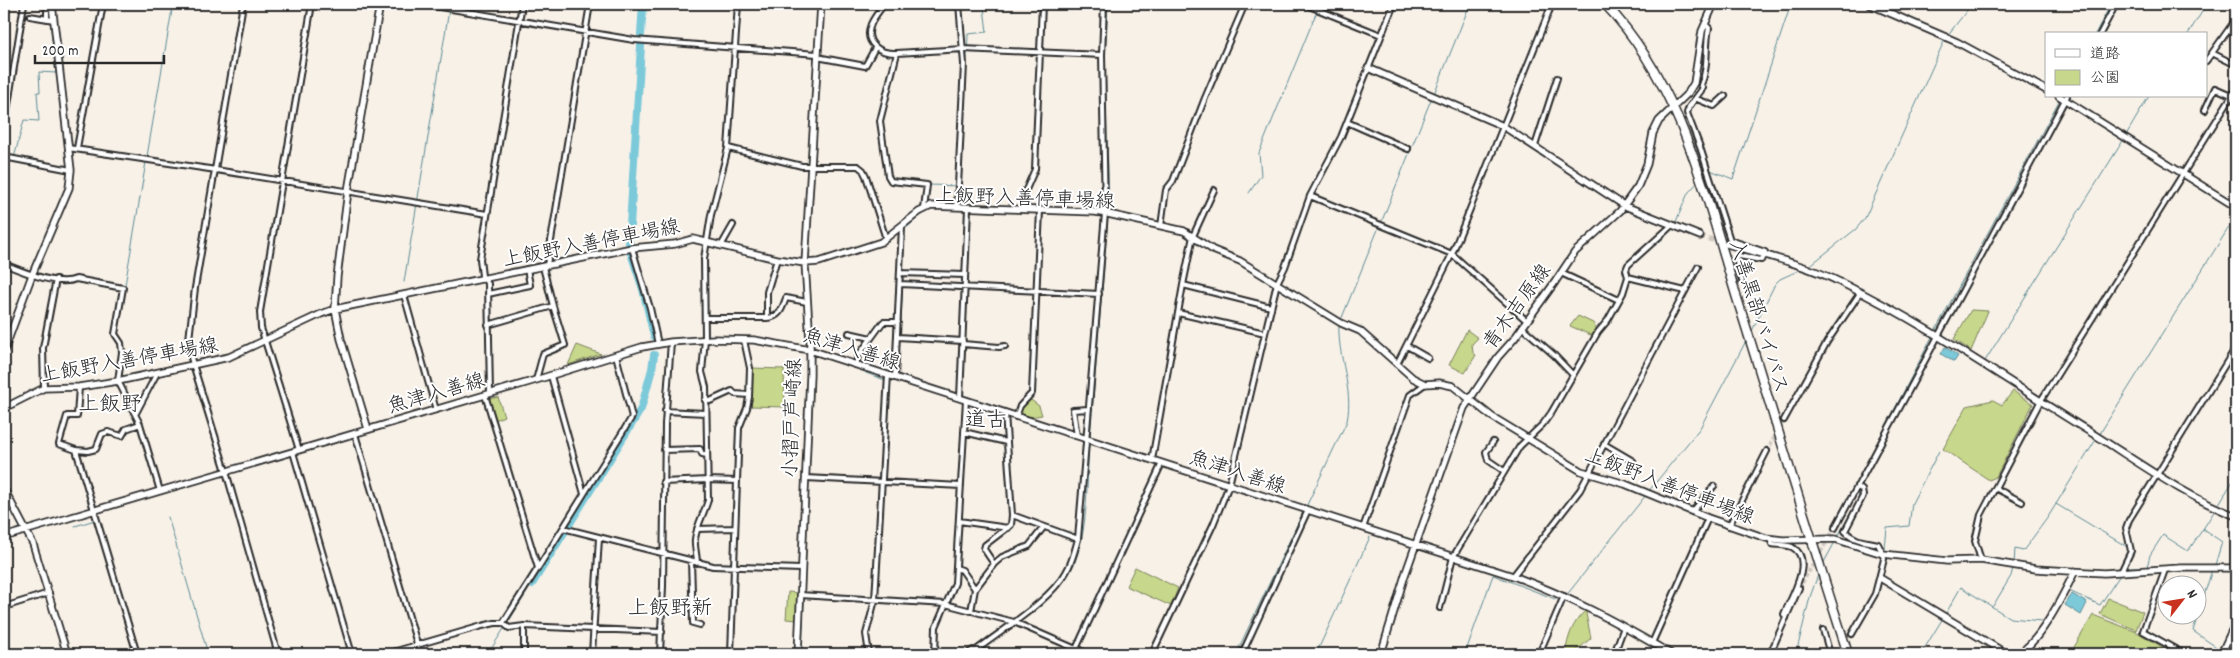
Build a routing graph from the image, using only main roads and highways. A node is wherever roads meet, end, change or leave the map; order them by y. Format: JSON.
{"nodes":[{"id":1,"x":51,"y":4,"type":"edge"},
{"id":2,"x":380,"y":4,"type":"edge"},
{"id":3,"x":821,"y":4,"type":"edge"},
{"id":4,"x":1604,"y":4,"type":"edge"},
{"id":5,"x":1714,"y":4,"type":"edge"},
{"id":6,"x":1869,"y":4,"type":"edge"},
{"id":7,"x":1368,"y":68,"type":"road end"},
{"id":8,"x":2045,"y":89,"type":"edge"},
{"id":9,"x":2066,"y":98,"type":"edge"},
{"id":10,"x":1674,"y":108,"type":"junction"},
{"id":11,"x":1625,"y":206,"type":"junction"},
{"id":12,"x":2236,"y":206,"type":"edge"},
{"id":13,"x":1700,"y":236,"type":"tunnel mouth"},
{"id":14,"x":1727,"y":244,"type":"tunnel mouth"},
{"id":15,"x":805,"y":263,"type":"junction"},
{"id":16,"x":335,"y":309,"type":"junction"},
{"id":17,"x":810,"y":350,"type":"junction"},
{"id":18,"x":4,"y":351,"type":"edge"},
{"id":19,"x":1469,"y":399,"type":"junction"},
{"id":20,"x":4,"y":408,"type":"edge"},
{"id":21,"x":368,"y":429,"type":"junction"},
{"id":22,"x":4,"y":489,"type":"edge"},
{"id":23,"x":2236,"y":516,"type":"edge"},
{"id":24,"x":27,"y":531,"type":"junction"},
{"id":25,"x":4,"y":537,"type":"edge"},
{"id":26,"x":1812,"y":540,"type":"junction"},
{"id":27,"x":1416,"y":544,"type":"junction"},
{"id":28,"x":2236,"y":568,"type":"edge"},
{"id":29,"x":2075,"y":571,"type":"junction"},
{"id":30,"x":1880,"y":578,"type":"road end"},
{"id":31,"x":2236,"y":622,"type":"edge"},
{"id":32,"x":1076,"y":649,"type":"road end"},
{"id":33,"x":67,"y":654,"type":"edge"},
{"id":34,"x":798,"y":654,"type":"edge"},
{"id":35,"x":1087,"y":654,"type":"edge"},
{"id":36,"x":1381,"y":654,"type":"edge"},
{"id":37,"x":1671,"y":654,"type":"edge"},
{"id":38,"x":1848,"y":654,"type":"edge"},
{"id":39,"x":2007,"y":654,"type":"edge"},
{"id":40,"x":2020,"y":654,"type":"edge"},
{"id":41,"x":2221,"y":654,"type":"edge"}],
"edges":[{"from":1,"to":18,"type":"main road"},
{"from":2,"to":16,"type":"main road"},
{"from":3,"to":15,"type":"main road","name":"小摺戸芦崎線"},
{"from":4,"to":10,"type":"highway","name":"入善黒部バイパス"},
{"from":5,"to":10,"type":"main road","name":"青木吉原線"},
{"from":6,"to":8,"type":"main road"},
{"from":7,"to":11,"type":"main road"},
{"from":9,"to":12,"type":"main road"},
{"from":10,"to":11,"type":"main road","name":"青木吉原線"},
{"from":10,"to":26,"type":"highway","name":"入善黒部バイパス"},
{"from":11,"to":13,"type":"main road"},
{"from":11,"to":19,"type":"main road","name":"青木吉原線"},
{"from":14,"to":23,"type":"main road"},
{"from":15,"to":16,"type":"main road","name":"上飯野入善停車場線"},
{"from":15,"to":17,"type":"main road","name":"小摺戸芦崎線"},
{"from":15,"to":19,"type":"main road","name":"上飯野入善停車場線"},
{"from":16,"to":20,"type":"main road","name":"上飯野入善停車場線"},
{"from":16,"to":21,"type":"main road"},
{"from":17,"to":21,"type":"main road","name":"魚津入善線"},
{"from":17,"to":27,"type":"main road","name":"魚津入善線"},
{"from":17,"to":34,"type":"main road","name":"小摺戸芦崎線"},
{"from":19,"to":26,"type":"main road","name":"上飯野入善停車場線"},
{"from":19,"to":27,"type":"main road","name":"青木吉原線"},
{"from":21,"to":24,"type":"main road","name":"魚津入善線"},
{"from":22,"to":24,"type":"main road"},
{"from":24,"to":25,"type":"main road","name":"魚津入善線"},
{"from":24,"to":33,"type":"main road"},
{"from":26,"to":29,"type":"main road","name":"上飯野入善停車場線"},
{"from":26,"to":38,"type":"highway","name":"入善黒部バイパス"},
{"from":27,"to":36,"type":"main road","name":"青木吉原線"},
{"from":27,"to":37,"type":"main road","name":"魚津入善線"},
{"from":28,"to":29,"type":"main road","name":"上飯野入善停車場線"},
{"from":29,"to":40,"type":"main road"},
{"from":30,"to":39,"type":"main road"},
{"from":31,"to":41,"type":"main road"},
{"from":32,"to":35,"type":"main road"}]}
